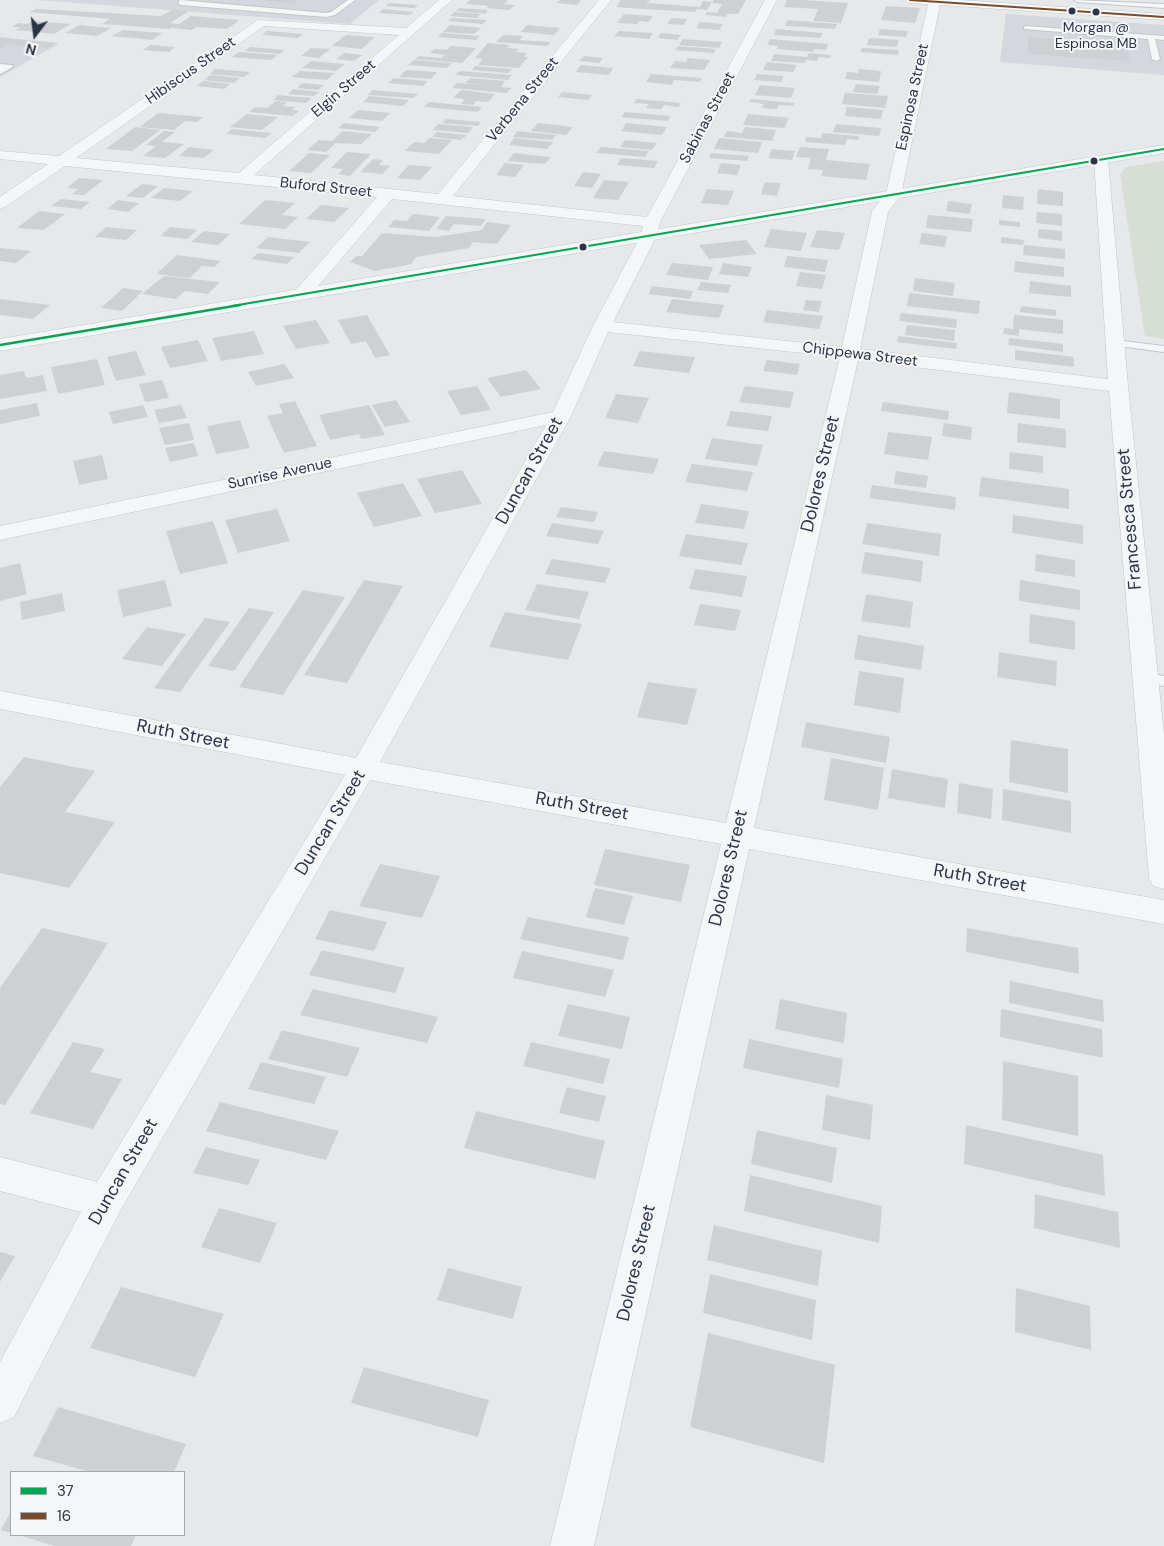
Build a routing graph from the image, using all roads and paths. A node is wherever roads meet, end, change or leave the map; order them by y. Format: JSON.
{"nodes":[{"id":1,"x":184,"y":0,"type":"edge"},
{"id":2,"x":352,"y":0,"type":"edge"},
{"id":3,"x":446,"y":0,"type":"edge"},
{"id":4,"x":605,"y":0,"type":"edge"},
{"id":5,"x":771,"y":0,"type":"edge"},
{"id":6,"x":910,"y":0,"type":"edge"},
{"id":7,"x":1077,"y":0,"type":"edge"},
{"id":8,"x":935,"y":1,"type":"edge"},
{"id":9,"x":1113,"y":1,"type":"edge"},
{"id":10,"x":1017,"y":4,"type":"edge"},
{"id":11,"x":1164,"y":6,"type":"edge"},
{"id":12,"x":1145,"y":7,"type":"edge"},
{"id":13,"x":1164,"y":17,"type":"edge"},
{"id":14,"x":1026,"y":28,"type":"dead end"},
{"id":15,"x":407,"y":32,"type":"junction"},
{"id":16,"x":1151,"y":37,"type":"junction"},
{"id":17,"x":1164,"y":38,"type":"edge"},
{"id":18,"x":1156,"y":59,"type":"dead end"},
{"id":19,"x":0,"y":66,"type":"edge"},
{"id":20,"x":0,"y":72,"type":"edge"},
{"id":21,"x":1164,"y":149,"type":"edge"},
{"id":22,"x":0,"y":155,"type":"edge"},
{"id":23,"x":1101,"y":160,"type":"junction"},
{"id":24,"x":60,"y":162,"type":"junction"},
{"id":25,"x":242,"y":178,"type":"junction"},
{"id":26,"x":388,"y":194,"type":"junction"},
{"id":27,"x":893,"y":195,"type":"junction"},
{"id":28,"x":442,"y":200,"type":"junction"},
{"id":29,"x":0,"y":204,"type":"edge"},
{"id":30,"x":650,"y":229,"type":"junction"},
{"id":31,"x":302,"y":294,"type":"junction"},
{"id":32,"x":602,"y":326,"type":"junction"},
{"id":33,"x":1115,"y":343,"type":"junction"},
{"id":34,"x":0,"y":345,"type":"edge"},
{"id":35,"x":1164,"y":349,"type":"edge"},
{"id":36,"x":850,"y":353,"type":"junction"},
{"id":37,"x":1118,"y":386,"type":"junction"},
{"id":38,"x":561,"y":416,"type":"junction"},
{"id":39,"x":0,"y":533,"type":"edge"},
{"id":40,"x":1155,"y":679,"type":"edge"},
{"id":41,"x":0,"y":700,"type":"edge"},
{"id":42,"x":363,"y":769,"type":"junction"},
{"id":43,"x":736,"y":835,"type":"junction"},
{"id":44,"x":1164,"y":878,"type":"edge"},
{"id":45,"x":1164,"y":912,"type":"edge"},
{"id":46,"x":0,"y":1174,"type":"edge"},
{"id":47,"x":106,"y":1201,"type":"junction"},
{"id":48,"x":0,"y":1403,"type":"edge"},
{"id":49,"x":572,"y":1546,"type":"edge"}],
"edges":[{"from":1,"to":2,"type":"lane"},
{"from":3,"to":15,"type":"street","name":"Elgin Street"},
{"from":4,"to":28,"type":"street","name":"Verbena Street"},
{"from":5,"to":30,"type":"street","name":"Sabinas Street"},
{"from":6,"to":8,"type":"main road"},
{"from":7,"to":9,"type":"lane"},
{"from":8,"to":10,"type":"main road"},
{"from":8,"to":27,"type":"street","name":"Espinosa Street"},
{"from":9,"to":12,"type":"lane"},
{"from":10,"to":12,"type":"main road"},
{"from":11,"to":12,"type":"lane"},
{"from":12,"to":13,"type":"main road"},
{"from":14,"to":16,"type":"lane"},
{"from":15,"to":24,"type":"street","name":"Hibiscus Street"},
{"from":15,"to":25,"type":"street","name":"Elgin Street"},
{"from":16,"to":17,"type":"lane"},
{"from":16,"to":18,"type":"lane"},
{"from":19,"to":20,"type":"lane"},
{"from":21,"to":23,"type":"street"},
{"from":22,"to":24,"type":"street","name":"Buford Street"},
{"from":23,"to":27,"type":"street"},
{"from":23,"to":33,"type":"street","name":"Francesca Street"},
{"from":24,"to":25,"type":"street","name":"Buford Street"},
{"from":24,"to":29,"type":"street","name":"Hibiscus Street"},
{"from":25,"to":26,"type":"street","name":"Buford Street"},
{"from":26,"to":28,"type":"street","name":"Buford Street"},
{"from":26,"to":31,"type":"street"},
{"from":27,"to":30,"type":"street"},
{"from":27,"to":36,"type":"street","name":"Dolores Street"},
{"from":28,"to":30,"type":"street","name":"Buford Street"},
{"from":30,"to":31,"type":"street"},
{"from":30,"to":32,"type":"street","name":"Duncan Street"},
{"from":31,"to":34,"type":"street"},
{"from":32,"to":36,"type":"street","name":"Chippewa Street"},
{"from":32,"to":38,"type":"street","name":"Duncan Street"},
{"from":33,"to":35,"type":"lane"},
{"from":33,"to":37,"type":"street","name":"Francesca Street"},
{"from":36,"to":37,"type":"street","name":"Chippewa Street"},
{"from":36,"to":43,"type":"street","name":"Dolores Street"},
{"from":37,"to":40,"type":"street","name":"Francesca Street"},
{"from":38,"to":39,"type":"street","name":"Sunrise Avenue"},
{"from":38,"to":42,"type":"street","name":"Duncan Street"},
{"from":40,"to":44,"type":"street","name":"Francesca Street"},
{"from":41,"to":42,"type":"street","name":"Ruth Street"},
{"from":42,"to":43,"type":"street","name":"Ruth Street"},
{"from":42,"to":47,"type":"street","name":"Duncan Street"},
{"from":43,"to":45,"type":"street","name":"Ruth Street"},
{"from":43,"to":49,"type":"street","name":"Dolores Street"},
{"from":46,"to":47,"type":"street"},
{"from":47,"to":48,"type":"street","name":"Duncan Street"}]}
